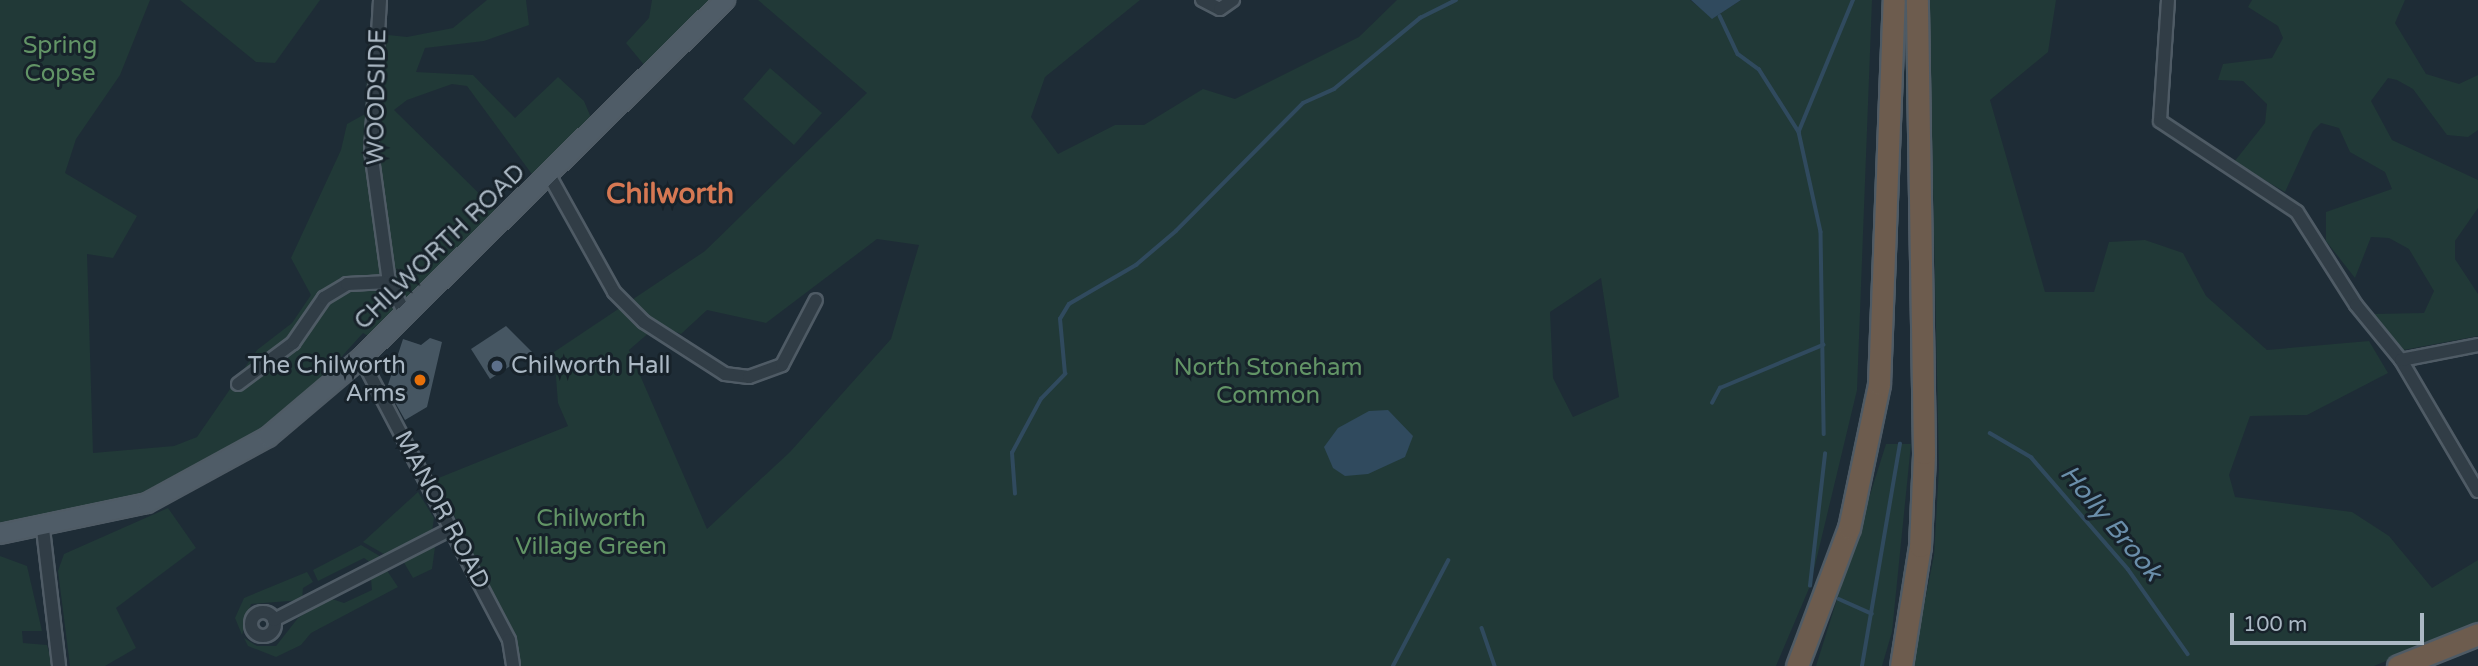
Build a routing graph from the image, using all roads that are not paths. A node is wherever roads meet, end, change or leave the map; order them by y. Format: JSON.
{"nodes":[{"id":1,"x":380,"y":0,"type":"edge"},
{"id":2,"x":725,"y":0,"type":"edge"},
{"id":3,"x":1202,"y":0,"type":"edge"},
{"id":4,"x":1233,"y":0,"type":"edge"},
{"id":5,"x":1894,"y":0,"type":"edge"},
{"id":6,"x":1917,"y":0,"type":"edge"},
{"id":7,"x":2168,"y":0,"type":"edge"},
{"id":8,"x":549,"y":175,"type":"junction"},
{"id":9,"x":389,"y":282,"type":"junction"},
{"id":10,"x":816,"y":300,"type":"dead end"},
{"id":11,"x":406,"y":315,"type":"junction"},
{"id":12,"x":2478,"y":345,"type":"edge"},
{"id":13,"x":361,"y":358,"type":"junction"},
{"id":14,"x":2401,"y":360,"type":"junction"},
{"id":15,"x":237,"y":384,"type":"dead end"},
{"id":16,"x":2478,"y":491,"type":"edge"},
{"id":17,"x":453,"y":528,"type":"junction"},
{"id":18,"x":43,"y":529,"type":"junction"},
{"id":19,"x":0,"y":534,"type":"edge"},
{"id":20,"x":274,"y":620,"type":"dead end"},
{"id":21,"x":2478,"y":634,"type":"edge"},
{"id":22,"x":59,"y":666,"type":"edge"},
{"id":23,"x":513,"y":666,"type":"edge"},
{"id":24,"x":1797,"y":666,"type":"edge"},
{"id":25,"x":1901,"y":666,"type":"edge"},
{"id":26,"x":2398,"y":666,"type":"edge"}],
"edges":[{"from":1,"to":9,"type":"street","name":"WOODSIDE"},
{"from":2,"to":8,"type":"main road","name":"CHILWORTH ROAD"},
{"from":3,"to":4,"type":"street"},
{"from":5,"to":24,"type":"highway"},
{"from":6,"to":25,"type":"highway"},
{"from":7,"to":14,"type":"street"},
{"from":8,"to":10,"type":"street"},
{"from":8,"to":11,"type":"main road","name":"CHILWORTH ROAD"},
{"from":9,"to":11,"type":"street","name":"WOODSIDE"},
{"from":9,"to":15,"type":"street"},
{"from":11,"to":13,"type":"main road","name":"CHILWORTH ROAD"},
{"from":12,"to":14,"type":"street"},
{"from":13,"to":17,"type":"street","name":"MANOR ROAD"},
{"from":13,"to":18,"type":"main road","name":"CHILWORTH ROAD"},
{"from":14,"to":16,"type":"street"},
{"from":17,"to":20,"type":"street"},
{"from":17,"to":23,"type":"street","name":"MANOR ROAD"},
{"from":18,"to":19,"type":"main road","name":"CHILWORTH ROAD"},
{"from":18,"to":22,"type":"street"},
{"from":21,"to":26,"type":"highway"}]}
